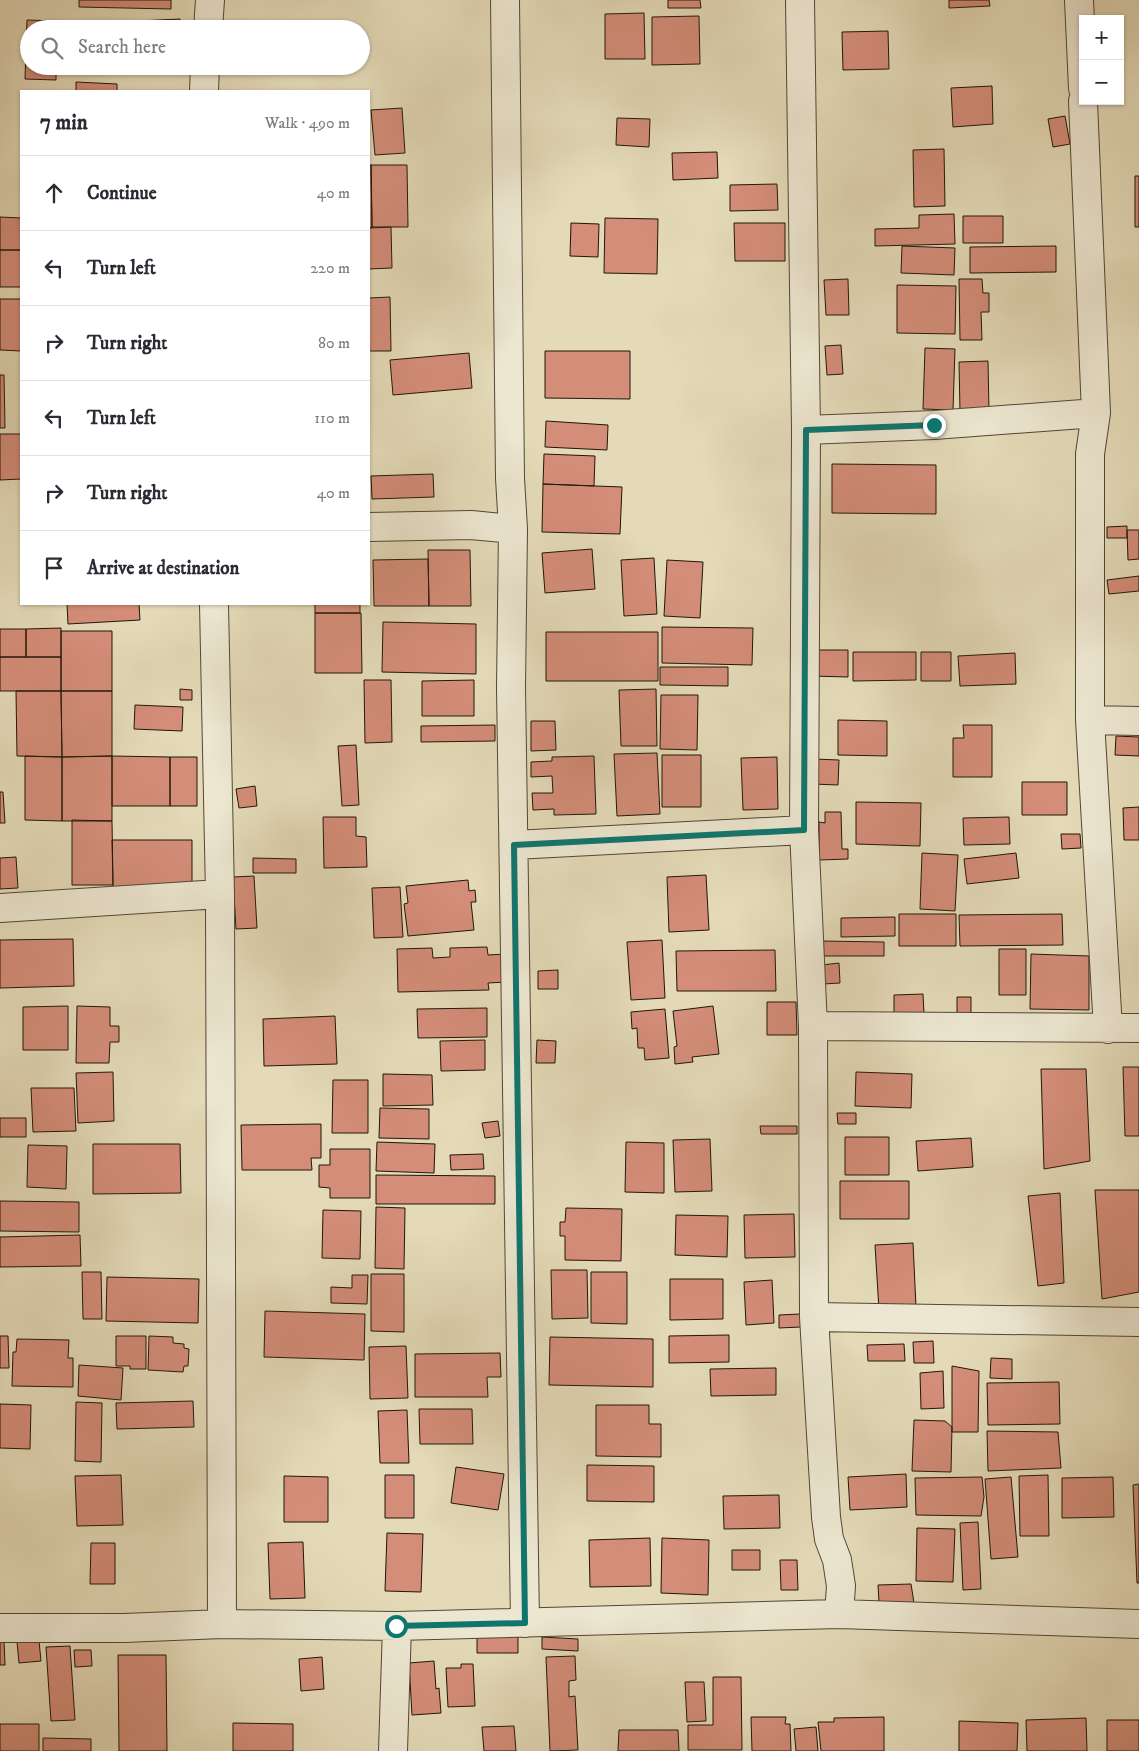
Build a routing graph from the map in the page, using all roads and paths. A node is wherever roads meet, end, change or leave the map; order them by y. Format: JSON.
{"nodes":[{"id":1,"x":210,"y":0,"type":"edge"},
{"id":2,"x":505,"y":0,"type":"edge"},
{"id":3,"x":800,"y":0,"type":"edge"},
{"id":4,"x":1079,"y":0,"type":"edge"},
{"id":5,"x":209,"y":20,"type":"edge"},
{"id":6,"x":1082,"y":60,"type":"edge"},
{"id":7,"x":205,"y":75,"type":"edge"},
{"id":8,"x":204,"y":90,"type":"edge"},
{"id":9,"x":1083,"y":105,"type":"edge"},
{"id":10,"x":1096,"y":413,"type":"junction"},
{"id":11,"x":806,"y":430,"type":"junction"},
{"id":12,"x":370,"y":527,"type":"edge"},
{"id":13,"x":513,"y":529,"type":"junction"},
{"id":14,"x":214,"y":605,"type":"edge"},
{"id":15,"x":1090,"y":720,"type":"junction"},
{"id":16,"x":1139,"y":721,"type":"edge"},
{"id":17,"x":804,"y":830,"type":"junction"},
{"id":18,"x":514,"y":845,"type":"junction"},
{"id":19,"x":220,"y":894,"type":"junction"},
{"id":20,"x":0,"y":908,"type":"edge"},
{"id":21,"x":813,"y":1026,"type":"junction"},
{"id":22,"x":1139,"y":1028,"type":"edge"},
{"id":23,"x":1108,"y":1029,"type":"junction"},
{"id":24,"x":814,"y":1317,"type":"junction"},
{"id":25,"x":1139,"y":1322,"type":"edge"},
{"id":26,"x":839,"y":1614,"type":"junction"},
{"id":27,"x":525,"y":1623,"type":"junction"},
{"id":28,"x":222,"y":1624,"type":"junction"},
{"id":29,"x":1139,"y":1624,"type":"edge"},
{"id":30,"x":396,"y":1626,"type":"junction"},
{"id":31,"x":0,"y":1628,"type":"edge"},
{"id":32,"x":393,"y":1751,"type":"edge"}],
"edges":[{"from":1,"to":5,"type":"street"},
{"from":2,"to":13,"type":"street"},
{"from":3,"to":11,"type":"street"},
{"from":4,"to":6,"type":"street"},
{"from":7,"to":8,"type":"street"},
{"from":9,"to":10,"type":"street"},
{"from":10,"to":11,"type":"street"},
{"from":10,"to":15,"type":"street"},
{"from":11,"to":17,"type":"street"},
{"from":12,"to":13,"type":"street"},
{"from":13,"to":18,"type":"street"},
{"from":14,"to":19,"type":"street"},
{"from":15,"to":16,"type":"street"},
{"from":15,"to":23,"type":"street"},
{"from":17,"to":18,"type":"street"},
{"from":17,"to":21,"type":"street"},
{"from":18,"to":27,"type":"street"},
{"from":19,"to":20,"type":"street"},
{"from":19,"to":28,"type":"street"},
{"from":21,"to":23,"type":"street"},
{"from":21,"to":24,"type":"street"},
{"from":22,"to":23,"type":"street"},
{"from":24,"to":25,"type":"street"},
{"from":24,"to":26,"type":"street"},
{"from":26,"to":27,"type":"street"},
{"from":26,"to":29,"type":"street"},
{"from":27,"to":30,"type":"street"},
{"from":28,"to":30,"type":"street"},
{"from":28,"to":31,"type":"street"},
{"from":30,"to":32,"type":"street"}]}
